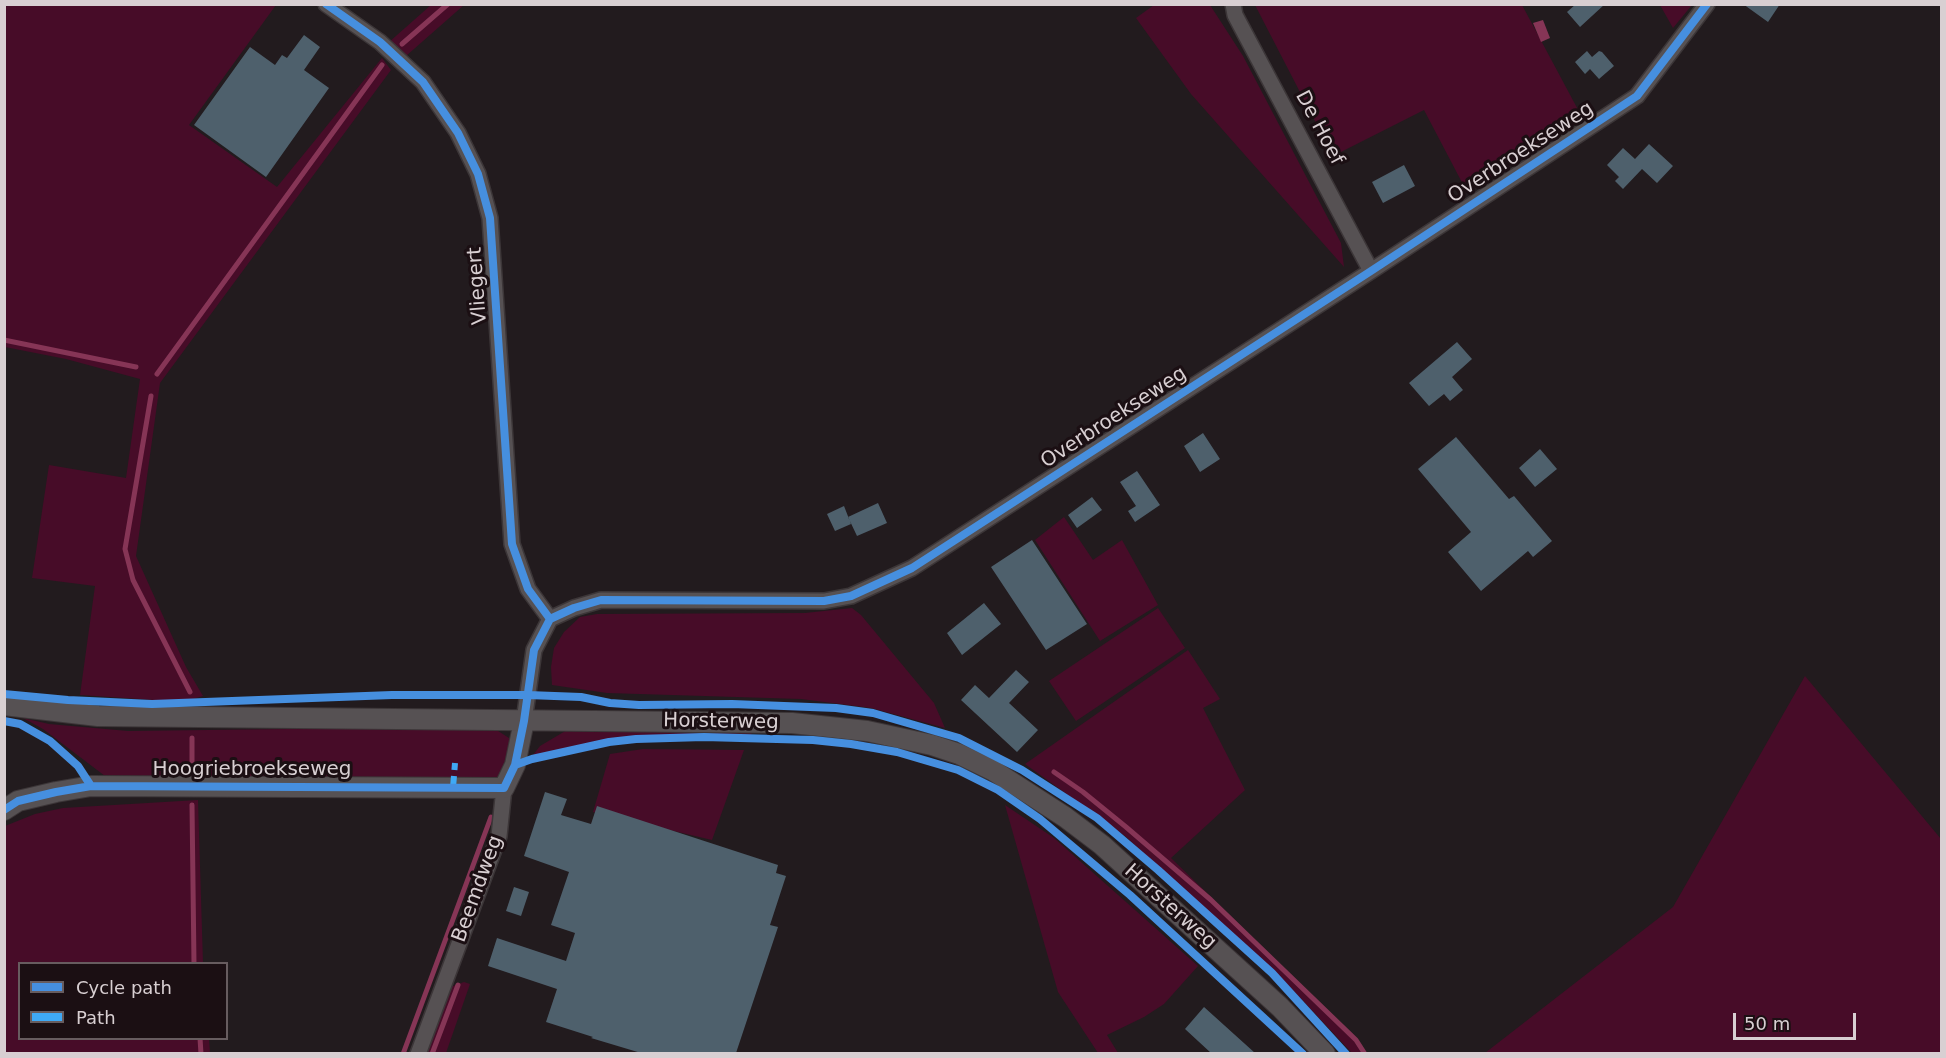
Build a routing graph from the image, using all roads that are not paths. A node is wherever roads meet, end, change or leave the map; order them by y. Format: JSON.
{"nodes":[{"id":1,"x":326,"y":4,"type":"edge"},
{"id":2,"x":1233,"y":4,"type":"edge"},
{"id":3,"x":1707,"y":4,"type":"edge"},
{"id":4,"x":1371,"y":271,"type":"junction"},
{"id":5,"x":550,"y":619,"type":"junction"},
{"id":6,"x":4,"y":705,"type":"edge"},
{"id":7,"x":524,"y":721,"type":"junction"},
{"id":8,"x":504,"y":788,"type":"junction"},
{"id":9,"x":4,"y":810,"type":"edge"},
{"id":10,"x":418,"y":1053,"type":"edge"},
{"id":11,"x":1325,"y":1053,"type":"edge"}],
"edges":[{"from":1,"to":5,"type":"street","name":"Vliegert"},
{"from":2,"to":4,"type":"street","name":"De Hoef"},
{"from":3,"to":4,"type":"street","name":"Overbroekseweg"},
{"from":4,"to":5,"type":"street","name":"Overbroekseweg"},
{"from":5,"to":7,"type":"street"},
{"from":6,"to":7,"type":"street","name":"Horsterweg"},
{"from":7,"to":8,"type":"street","name":"Beemdweg"},
{"from":7,"to":11,"type":"street","name":"Horsterweg"},
{"from":8,"to":9,"type":"street","name":"Hoogriebroekseweg"},
{"from":8,"to":10,"type":"street","name":"Beemdweg"}]}
